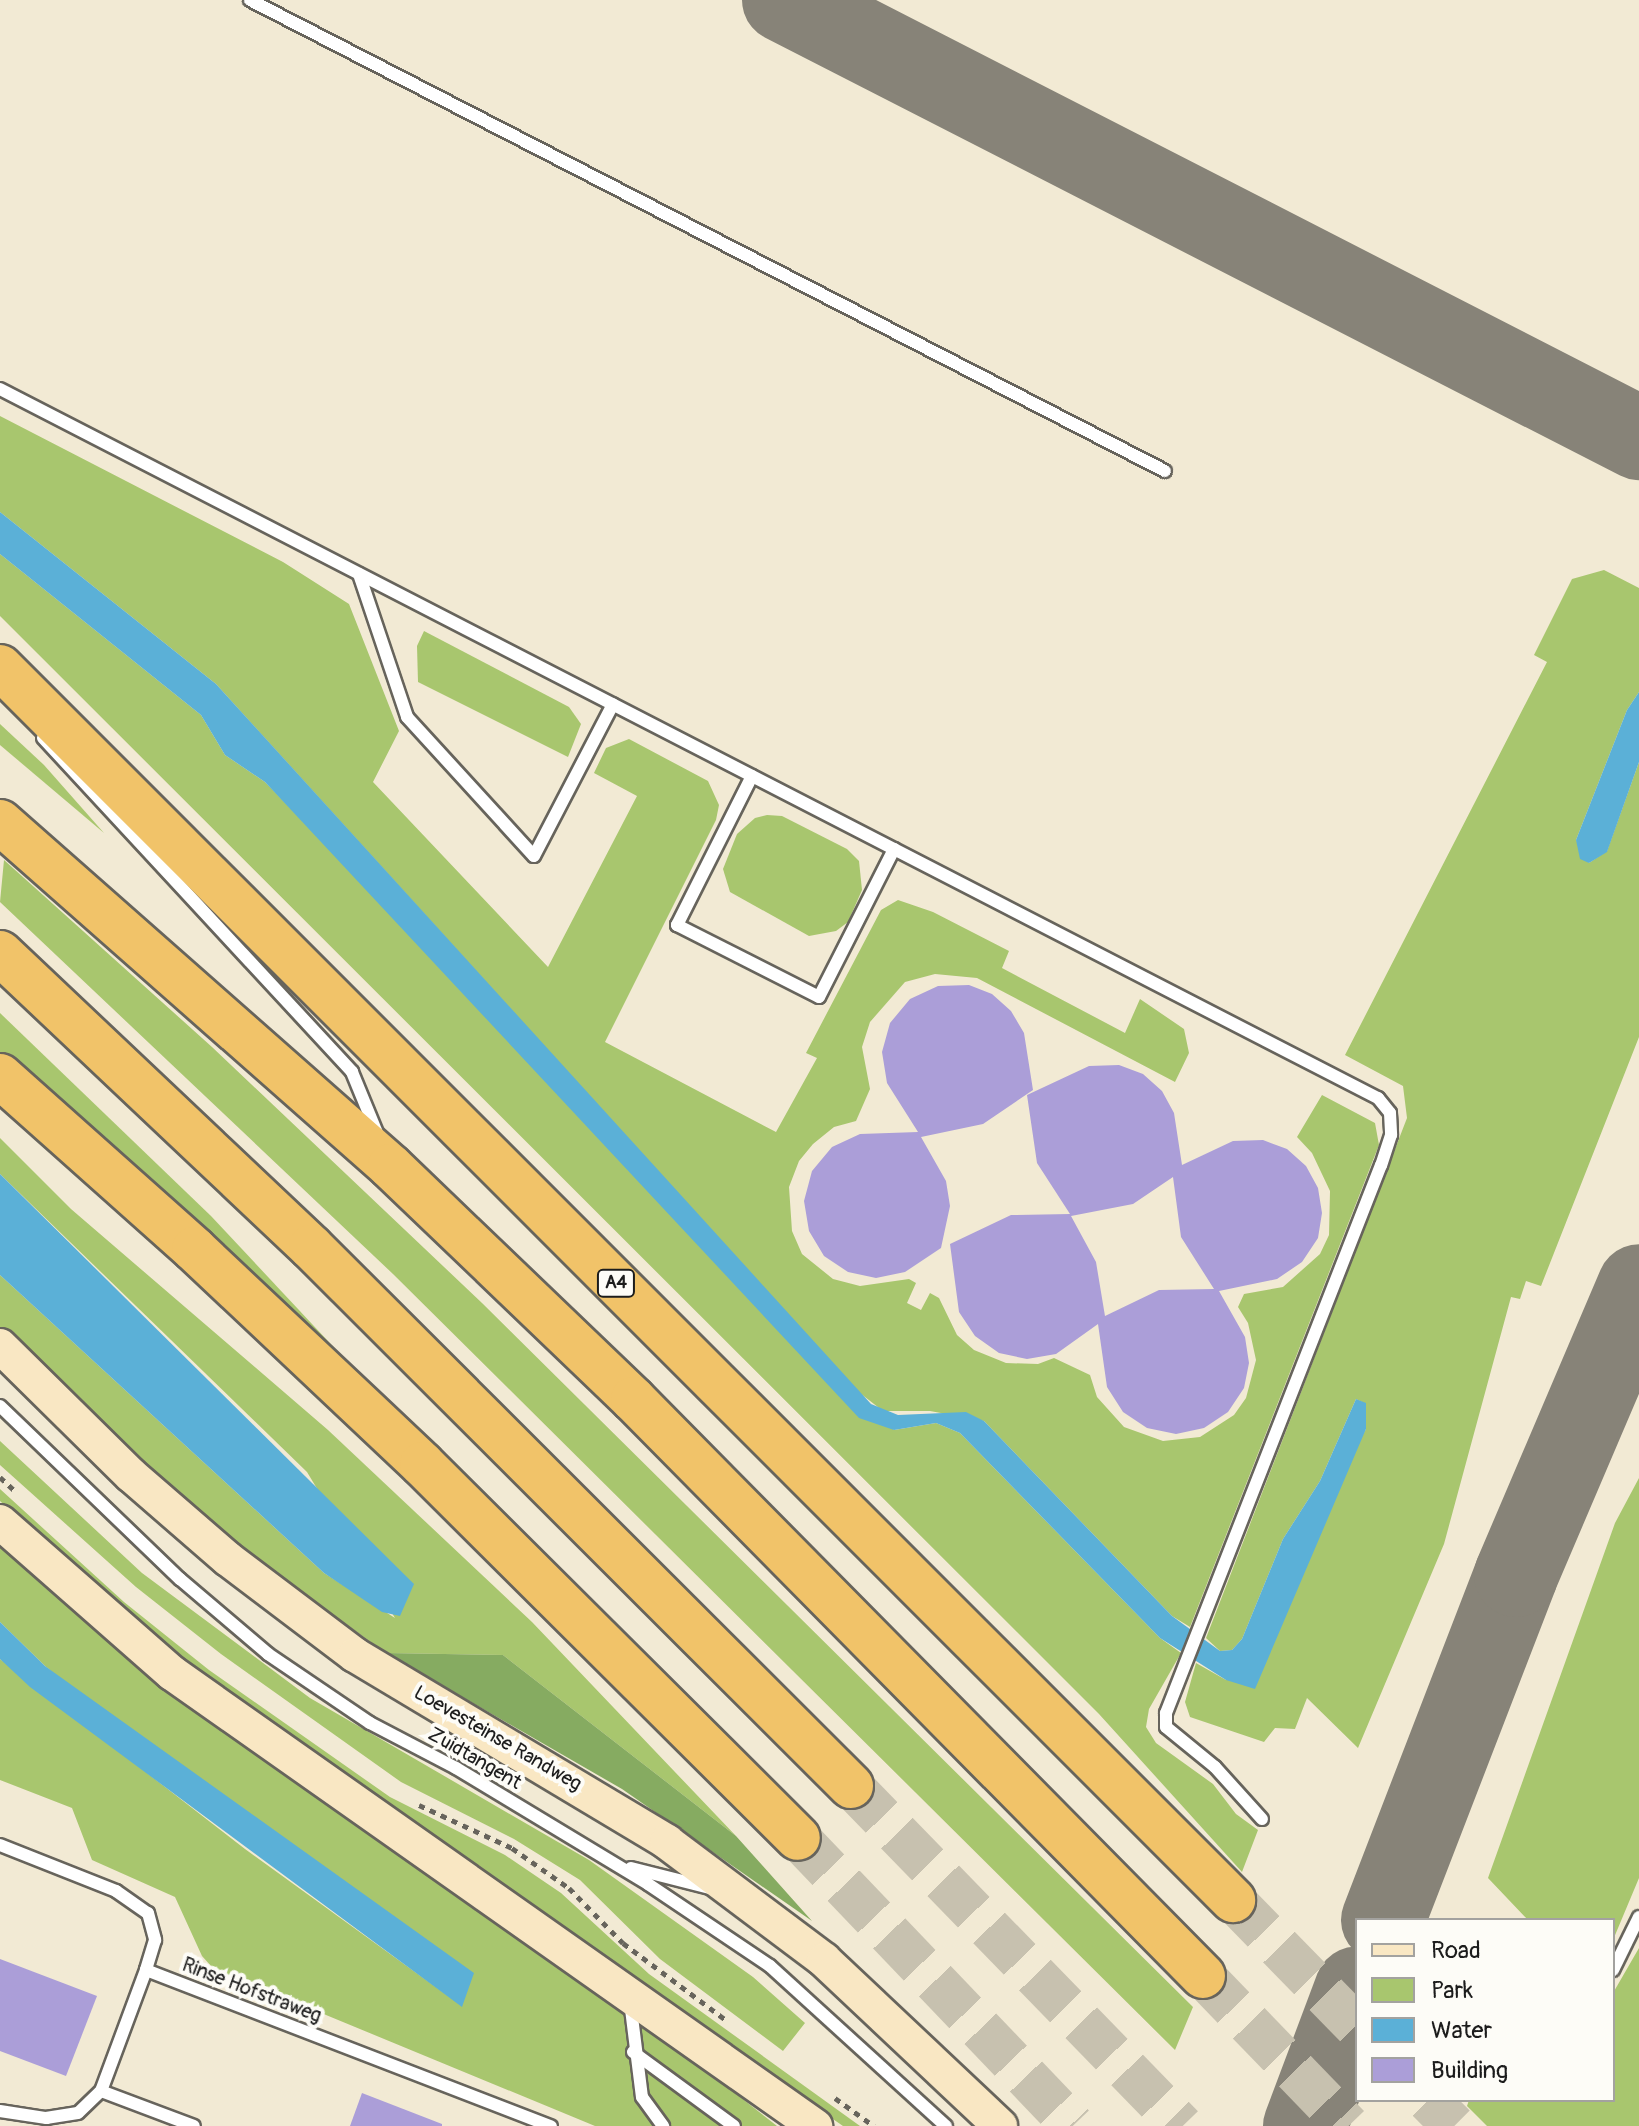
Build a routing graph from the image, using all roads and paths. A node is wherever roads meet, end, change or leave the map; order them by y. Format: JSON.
{"nodes":[{"id":1,"x":250,"y":0,"type":"edge"},
{"id":2,"x":0,"y":389,"type":"edge"},
{"id":3,"x":1165,"y":471,"type":"dead end"},
{"id":4,"x":359,"y":574,"type":"junction"},
{"id":5,"x":0,"y":667,"type":"edge"},
{"id":6,"x":0,"y":678,"type":"edge"},
{"id":7,"x":613,"y":704,"type":"junction"},
{"id":8,"x":27,"y":715,"type":"dead end"},
{"id":9,"x":36,"y":728,"type":"dead end"},
{"id":10,"x":752,"y":776,"type":"junction"},
{"id":11,"x":0,"y":822,"type":"edge"},
{"id":12,"x":894,"y":849,"type":"junction"},
{"id":13,"x":0,"y":953,"type":"edge"},
{"id":14,"x":3,"y":1077,"type":"edge"},
{"id":15,"x":390,"y":1166,"type":"junction"},
{"id":16,"x":0,"y":1346,"type":"edge"},
{"id":17,"x":0,"y":1406,"type":"edge"},
{"id":18,"x":0,"y":1477,"type":"edge"},
{"id":19,"x":10,"y":1509,"type":"edge"},
{"id":20,"x":851,"y":1786,"type":"tunnel mouth"},
{"id":21,"x":408,"y":1797,"type":"dead end"},
{"id":22,"x":1262,"y":1819,"type":"dead end"},
{"id":23,"x":798,"y":1838,"type":"tunnel mouth"},
{"id":24,"x":0,"y":1845,"type":"edge"},
{"id":25,"x":616,"y":1864,"type":"junction"},
{"id":26,"x":736,"y":1894,"type":"junction"},
{"id":27,"x":1233,"y":1900,"type":"tunnel mouth"},
{"id":28,"x":1639,"y":1917,"type":"edge"},
{"id":29,"x":1615,"y":1966,"type":"edge"},
{"id":30,"x":146,"y":1970,"type":"junction"},
{"id":31,"x":1203,"y":1976,"type":"tunnel mouth"},
{"id":32,"x":630,"y":1995,"type":"junction"},
{"id":33,"x":730,"y":2023,"type":"dead end"},
{"id":34,"x":633,"y":2052,"type":"junction"},
{"id":35,"x":101,"y":2091,"type":"junction"},
{"id":36,"x":832,"y":2096,"type":"dead end"},
{"id":37,"x":0,"y":2111,"type":"edge"},
{"id":38,"x":194,"y":2126,"type":"edge"},
{"id":39,"x":551,"y":2126,"type":"edge"},
{"id":40,"x":663,"y":2126,"type":"edge"},
{"id":41,"x":734,"y":2126,"type":"edge"},
{"id":42,"x":815,"y":2126,"type":"edge"},
{"id":43,"x":874,"y":2126,"type":"edge"},
{"id":44,"x":946,"y":2126,"type":"edge"},
{"id":45,"x":1000,"y":2126,"type":"edge"}],
"edges":[{"from":1,"to":3,"type":"lane"},
{"from":2,"to":4,"type":"lane"},
{"from":4,"to":7,"type":"lane"},
{"from":4,"to":7,"type":"lane"},
{"from":5,"to":27,"type":"highway","number":"A4"},
{"from":6,"to":8,"type":"lane"},
{"from":7,"to":10,"type":"lane"},
{"from":9,"to":15,"type":"lane"},
{"from":10,"to":12,"type":"lane"},
{"from":10,"to":12,"type":"lane"},
{"from":11,"to":15,"type":"highway"},
{"from":12,"to":22,"type":"lane"},
{"from":13,"to":20,"type":"highway"},
{"from":14,"to":23,"type":"highway"},
{"from":15,"to":31,"type":"highway"},
{"from":16,"to":26,"type":"street","name":"Loevesteinse Randweg"},
{"from":17,"to":25,"type":"lane","name":"Zuidtangent"},
{"from":18,"to":19,"type":"path"},
{"from":19,"to":32,"type":"street"},
{"from":21,"to":33,"type":"path"},
{"from":24,"to":30,"type":"lane"},
{"from":25,"to":26,"type":"lane"},
{"from":25,"to":44,"type":"lane","name":"Zuidtangent"},
{"from":26,"to":45,"type":"street","name":"Loevesteinse Randweg"},
{"from":28,"to":29,"type":"lane"},
{"from":30,"to":35,"type":"lane"},
{"from":30,"to":39,"type":"lane","name":"Rinse Hofstraweg"},
{"from":32,"to":34,"type":"lane"},
{"from":32,"to":42,"type":"street"},
{"from":34,"to":40,"type":"lane"},
{"from":34,"to":41,"type":"lane"},
{"from":35,"to":37,"type":"lane"},
{"from":35,"to":38,"type":"lane"},
{"from":36,"to":43,"type":"path"}]}
